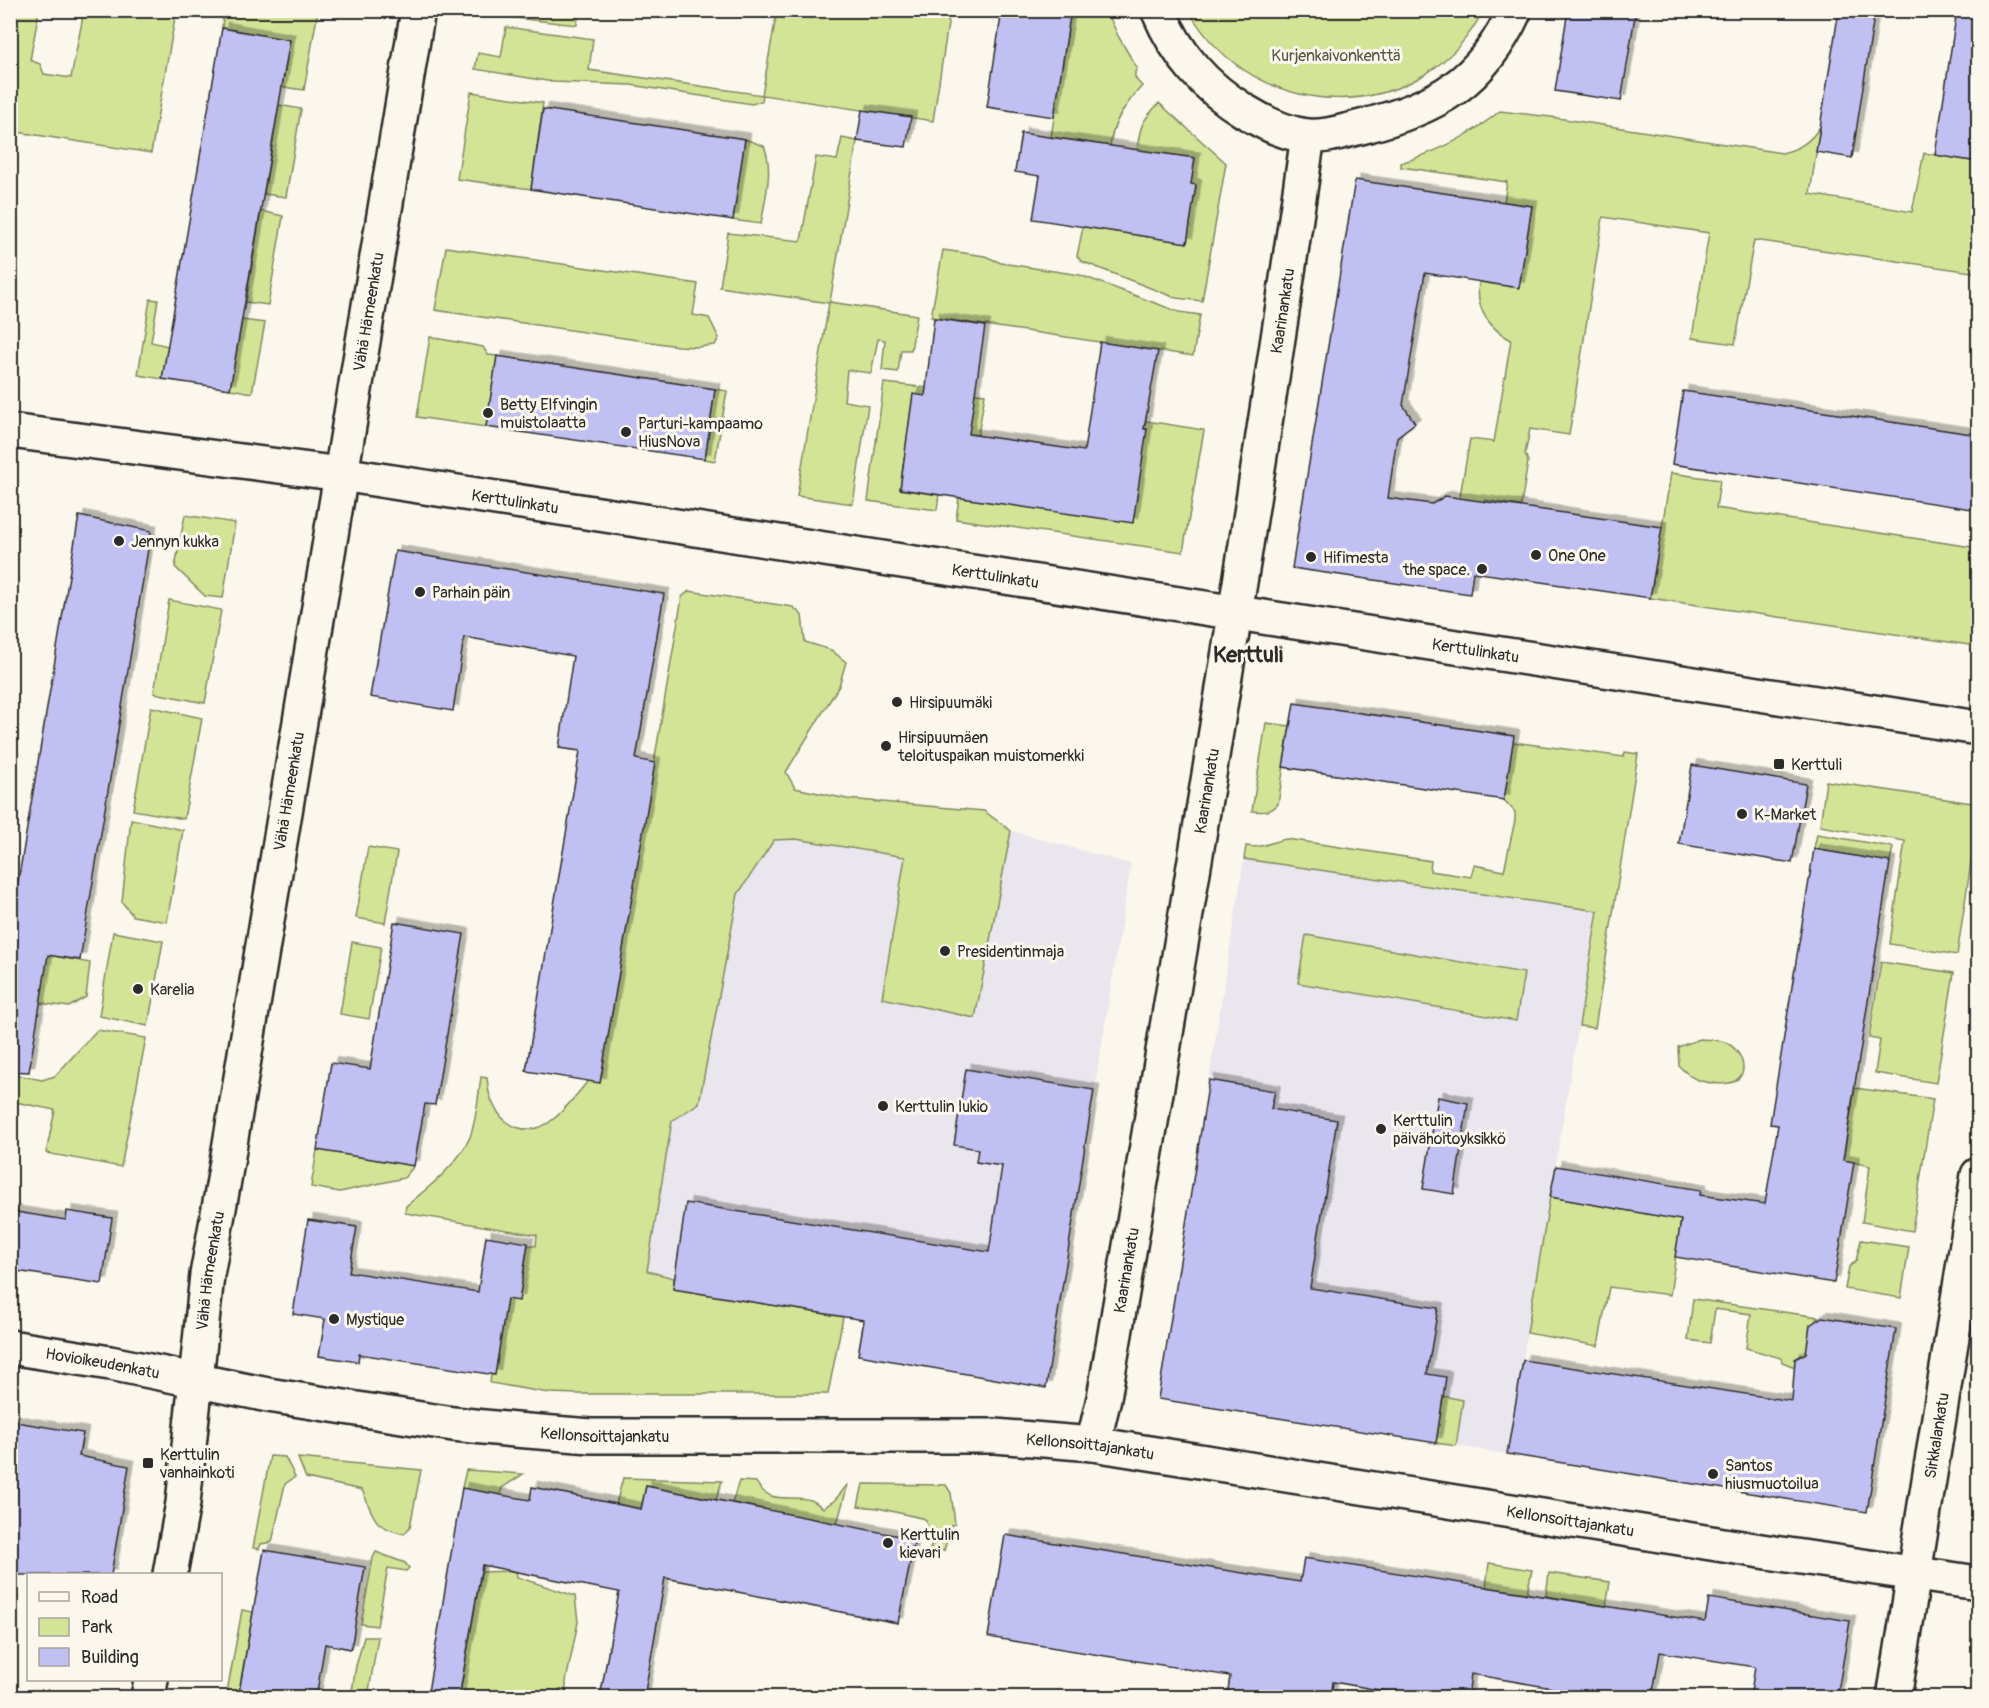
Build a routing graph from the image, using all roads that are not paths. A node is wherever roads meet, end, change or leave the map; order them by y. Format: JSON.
{"nodes":[{"id":1,"x":418,"y":10,"type":"edge"},
{"id":2,"x":1158,"y":10,"type":"edge"},
{"id":3,"x":1515,"y":10,"type":"edge"},
{"id":4,"x":1308,"y":136,"type":"junction"},
{"id":5,"x":10,"y":431,"type":"edge"},
{"id":6,"x":341,"y":474,"type":"junction"},
{"id":7,"x":1235,"y":613,"type":"junction"},
{"id":8,"x":1978,"y":728,"type":"edge"},
{"id":9,"x":1978,"y":1175,"type":"edge"},
{"id":10,"x":10,"y":1347,"type":"edge"},
{"id":11,"x":196,"y":1380,"type":"junction"},
{"id":12,"x":1093,"y":1444,"type":"junction"},
{"id":13,"x":170,"y":1573,"type":"edge"},
{"id":14,"x":1914,"y":1574,"type":"junction"},
{"id":15,"x":1978,"y":1583,"type":"edge"},
{"id":16,"x":151,"y":1681,"type":"edge"},
{"id":17,"x":148,"y":1698,"type":"edge"},
{"id":18,"x":1894,"y":1698,"type":"edge"}],
"edges":[{"from":1,"to":6,"type":"street","name":"Vähä Hämeenkatu"},
{"from":2,"to":4,"type":"street"},
{"from":3,"to":4,"type":"street"},
{"from":4,"to":7,"type":"street","name":"Kaarinankatu"},
{"from":5,"to":6,"type":"street","name":"Kerttulinkatu"},
{"from":6,"to":7,"type":"street","name":"Kerttulinkatu"},
{"from":6,"to":11,"type":"street","name":"Vähä Hämeenkatu"},
{"from":7,"to":8,"type":"street","name":"Kerttulinkatu"},
{"from":7,"to":12,"type":"street","name":"Kaarinankatu"},
{"from":9,"to":14,"type":"street","name":"Sirkkalankatu"},
{"from":10,"to":11,"type":"street","name":"Hovioikeudenkatu"},
{"from":11,"to":12,"type":"street","name":"Kellonsoittajankatu"},
{"from":11,"to":13,"type":"street","name":"Vähä Hämeenkatu"},
{"from":12,"to":14,"type":"street","name":"Kellonsoittajankatu"},
{"from":14,"to":15,"type":"street","name":"Kellonsoittajankatu"},
{"from":14,"to":18,"type":"street","name":"Sirkkalankatu"},
{"from":16,"to":17,"type":"street"}]}
